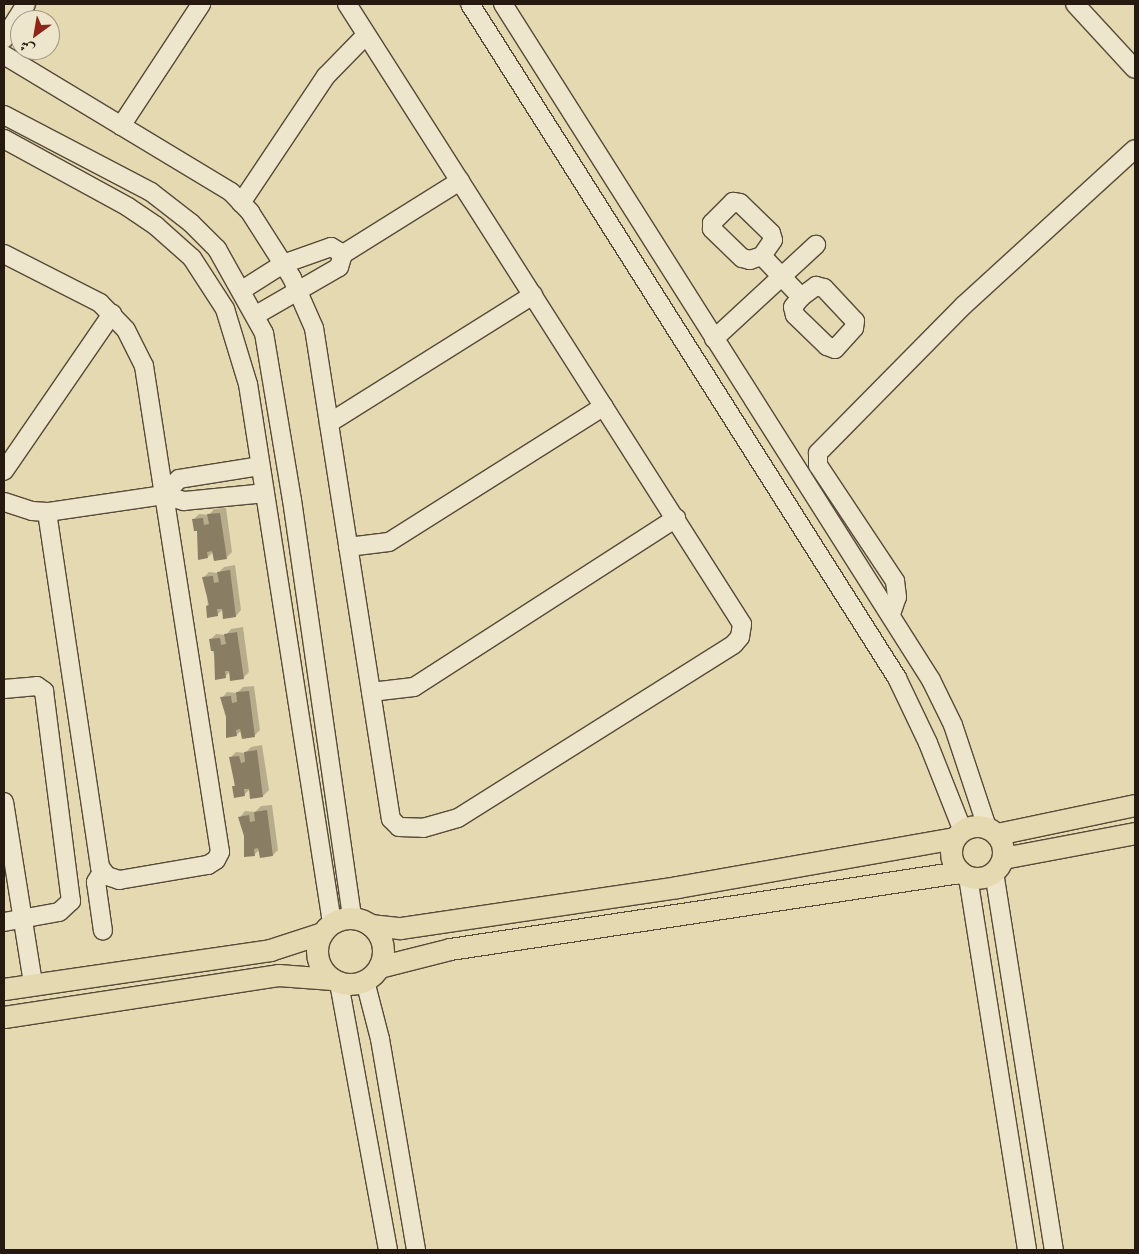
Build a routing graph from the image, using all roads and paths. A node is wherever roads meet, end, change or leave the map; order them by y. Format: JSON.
{"nodes":[{"id":1,"x":26,"y":4,"type":"edge"},
{"id":2,"x":201,"y":4,"type":"edge"},
{"id":3,"x":347,"y":4,"type":"edge"},
{"id":4,"x":470,"y":4,"type":"edge"},
{"id":5,"x":503,"y":4,"type":"edge"},
{"id":6,"x":1075,"y":4,"type":"edge"},
{"id":7,"x":366,"y":35,"type":"junction"},
{"id":8,"x":4,"y":40,"type":"edge"},
{"id":9,"x":4,"y":55,"type":"edge"},
{"id":10,"x":1135,"y":69,"type":"edge"},
{"id":11,"x":4,"y":115,"type":"edge"},
{"id":12,"x":121,"y":126,"type":"junction"},
{"id":13,"x":4,"y":139,"type":"edge"},
{"id":14,"x":1135,"y":149,"type":"edge"},
{"id":15,"x":117,"y":175,"type":"junction"},
{"id":16,"x":460,"y":180,"type":"junction"},
{"id":17,"x":106,"y":196,"type":"junction"},
{"id":18,"x":240,"y":203,"type":"junction"},
{"id":19,"x":816,"y":245,"type":"dead end"},
{"id":20,"x":343,"y":254,"type":"junction"},
{"id":21,"x":5,"y":256,"type":"edge"},
{"id":22,"x":762,"y":256,"type":"dead end"},
{"id":23,"x":283,"y":264,"type":"junction"},
{"id":24,"x":782,"y":278,"type":"junction"},
{"id":25,"x":296,"y":289,"type":"junction"},
{"id":26,"x":242,"y":290,"type":"junction"},
{"id":27,"x":533,"y":295,"type":"junction"},
{"id":28,"x":801,"y":297,"type":"dead end"},
{"id":29,"x":112,"y":314,"type":"junction"},
{"id":30,"x":256,"y":315,"type":"junction"},
{"id":31,"x":714,"y":339,"type":"junction"},
{"id":32,"x":604,"y":406,"type":"junction"},
{"id":33,"x":329,"y":423,"type":"junction"},
{"id":34,"x":260,"y":466,"type":"junction"},
{"id":35,"x":4,"y":471,"type":"edge"},
{"id":36,"x":266,"y":493,"type":"junction"},
{"id":37,"x":164,"y":495,"type":"junction"},
{"id":38,"x":4,"y":502,"type":"edge"},
{"id":39,"x":48,"y":512,"type":"junction"},
{"id":40,"x":676,"y":518,"type":"junction"},
{"id":41,"x":348,"y":548,"type":"junction"},
{"id":42,"x":890,"y":614,"type":"junction"},
{"id":43,"x":296,"y":680,"type":"junction"},
{"id":44,"x":318,"y":680,"type":"junction"},
{"id":45,"x":4,"y":689,"type":"edge"},
{"id":46,"x":371,"y":692,"type":"junction"},
{"id":47,"x":4,"y":802,"type":"edge"},
{"id":48,"x":1135,"y":805,"type":"edge"},
{"id":49,"x":992,"y":831,"type":"junction"},
{"id":50,"x":1135,"y":833,"type":"edge"},
{"id":51,"x":958,"y":834,"type":"junction"},
{"id":52,"x":999,"y":865,"type":"junction"},
{"id":53,"x":102,"y":872,"type":"junction"},
{"id":54,"x":964,"y":874,"type":"junction"},
{"id":55,"x":21,"y":919,"type":"junction"},
{"id":56,"x":4,"y":922,"type":"edge"},
{"id":57,"x":361,"y":922,"type":"junction"},
{"id":58,"x":327,"y":928,"type":"junction"},
{"id":59,"x":103,"y":931,"type":"dead end"},
{"id":60,"x":372,"y":974,"type":"junction"},
{"id":61,"x":335,"y":981,"type":"junction"},
{"id":62,"x":33,"y":984,"type":"junction"},
{"id":63,"x":4,"y":989,"type":"edge"},
{"id":64,"x":4,"y":1018,"type":"edge"},
{"id":65,"x":406,"y":1192,"type":"junction"},
{"id":66,"x":379,"y":1197,"type":"junction"},
{"id":67,"x":388,"y":1250,"type":"edge"},
{"id":68,"x":416,"y":1250,"type":"edge"},
{"id":69,"x":1026,"y":1250,"type":"edge"},
{"id":70,"x":1054,"y":1250,"type":"edge"}],
"edges":[{"from":1,"to":8,"type":"street"},
{"from":2,"to":12,"type":"street"},
{"from":3,"to":7,"type":"street"},
{"from":4,"to":51,"type":"street"},
{"from":5,"to":31,"type":"street"},
{"from":6,"to":10,"type":"street"},
{"from":7,"to":16,"type":"street"},
{"from":7,"to":18,"type":"street"},
{"from":9,"to":12,"type":"street"},
{"from":11,"to":15,"type":"street"},
{"from":12,"to":18,"type":"street"},
{"from":13,"to":17,"type":"street"},
{"from":14,"to":42,"type":"street"},
{"from":15,"to":17,"type":"street"},
{"from":15,"to":26,"type":"street"},
{"from":16,"to":20,"type":"street"},
{"from":16,"to":27,"type":"street"},
{"from":17,"to":34,"type":"street"},
{"from":18,"to":23,"type":"street"},
{"from":19,"to":24,"type":"street"},
{"from":20,"to":23,"type":"street"},
{"from":20,"to":25,"type":"street"},
{"from":21,"to":29,"type":"street"},
{"from":22,"to":24,"type":"street"},
{"from":23,"to":25,"type":"street"},
{"from":23,"to":26,"type":"street"},
{"from":24,"to":28,"type":"street"},
{"from":24,"to":31,"type":"street"},
{"from":25,"to":30,"type":"street"},
{"from":25,"to":33,"type":"street"},
{"from":26,"to":30,"type":"street"},
{"from":27,"to":32,"type":"street"},
{"from":27,"to":33,"type":"street"},
{"from":29,"to":35,"type":"street"},
{"from":29,"to":37,"type":"street"},
{"from":30,"to":44,"type":"street"},
{"from":31,"to":42,"type":"street"},
{"from":32,"to":40,"type":"street"},
{"from":32,"to":41,"type":"street"},
{"from":33,"to":41,"type":"street"},
{"from":34,"to":36,"type":"street"},
{"from":34,"to":37,"type":"street"},
{"from":36,"to":37,"type":"street"},
{"from":36,"to":43,"type":"street"},
{"from":37,"to":39,"type":"street"},
{"from":37,"to":53,"type":"street"},
{"from":38,"to":39,"type":"street"},
{"from":39,"to":53,"type":"street"},
{"from":40,"to":46,"type":"street"},
{"from":40,"to":46,"type":"street"},
{"from":41,"to":46,"type":"street"},
{"from":42,"to":49,"type":"street"},
{"from":43,"to":44,"type":"street"},
{"from":43,"to":58,"type":"street"},
{"from":44,"to":57,"type":"street"},
{"from":45,"to":55,"type":"street"},
{"from":47,"to":55,"type":"street"},
{"from":48,"to":49,"type":"main road"},
{"from":49,"to":51,"type":"main road"},
{"from":49,"to":52,"type":"main road"},
{"from":50,"to":52,"type":"main road"},
{"from":51,"to":54,"type":"main road"},
{"from":51,"to":57,"type":"main road"},
{"from":52,"to":54,"type":"main road"},
{"from":52,"to":70,"type":"street"},
{"from":53,"to":59,"type":"street"},
{"from":54,"to":60,"type":"main road"},
{"from":54,"to":69,"type":"street"},
{"from":55,"to":56,"type":"street"},
{"from":55,"to":62,"type":"street"},
{"from":57,"to":58,"type":"main road"},
{"from":57,"to":60,"type":"main road"},
{"from":58,"to":61,"type":"main road"},
{"from":58,"to":62,"type":"main road"},
{"from":60,"to":61,"type":"main road"},
{"from":60,"to":65,"type":"street"},
{"from":61,"to":64,"type":"main road"},
{"from":61,"to":66,"type":"street"},
{"from":62,"to":63,"type":"main road"},
{"from":65,"to":66,"type":"street"},
{"from":65,"to":68,"type":"street"},
{"from":66,"to":67,"type":"street"}]}
